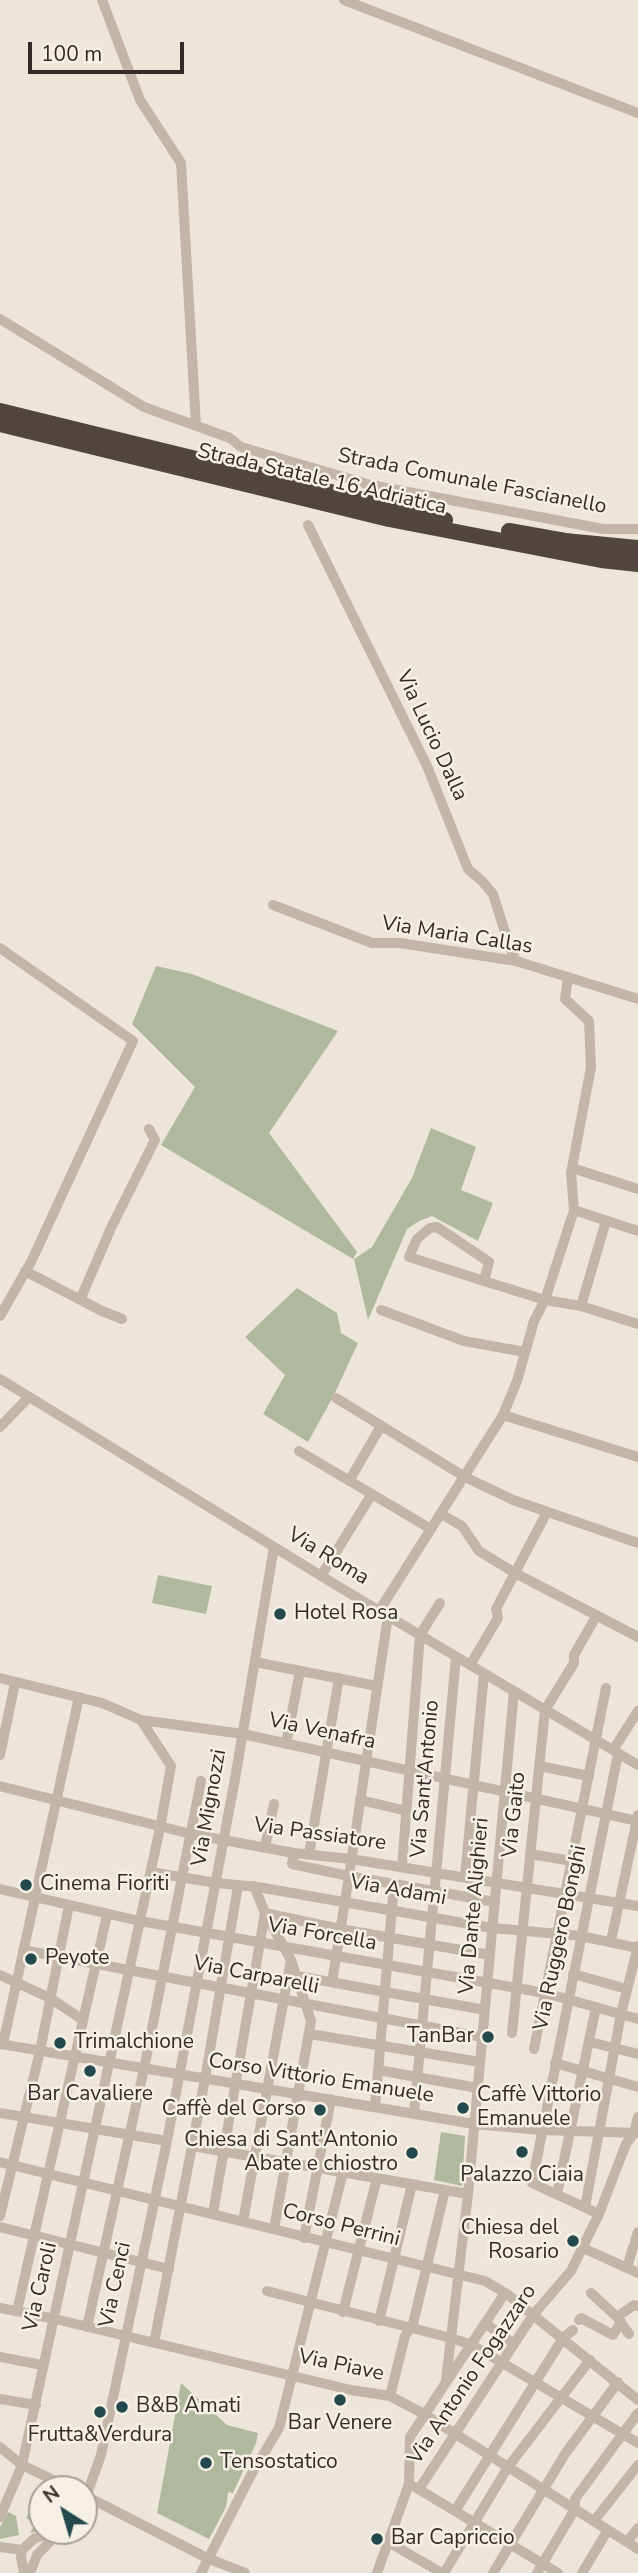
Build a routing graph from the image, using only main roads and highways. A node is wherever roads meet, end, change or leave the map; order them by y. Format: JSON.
{"nodes":[{"id":1,"x":0,"y":411,"type":"edge"},
{"id":2,"x":0,"y":424,"type":"edge"},
{"id":3,"x":638,"y":548,"type":"edge"},
{"id":4,"x":638,"y":564,"type":"edge"}],
"edges":[{"from":1,"to":3,"type":"highway","name":"Strada Statale 16 Adriatica"},
{"from":2,"to":4,"type":"highway","name":"Strada Statale 16 Adriatica"}]}
